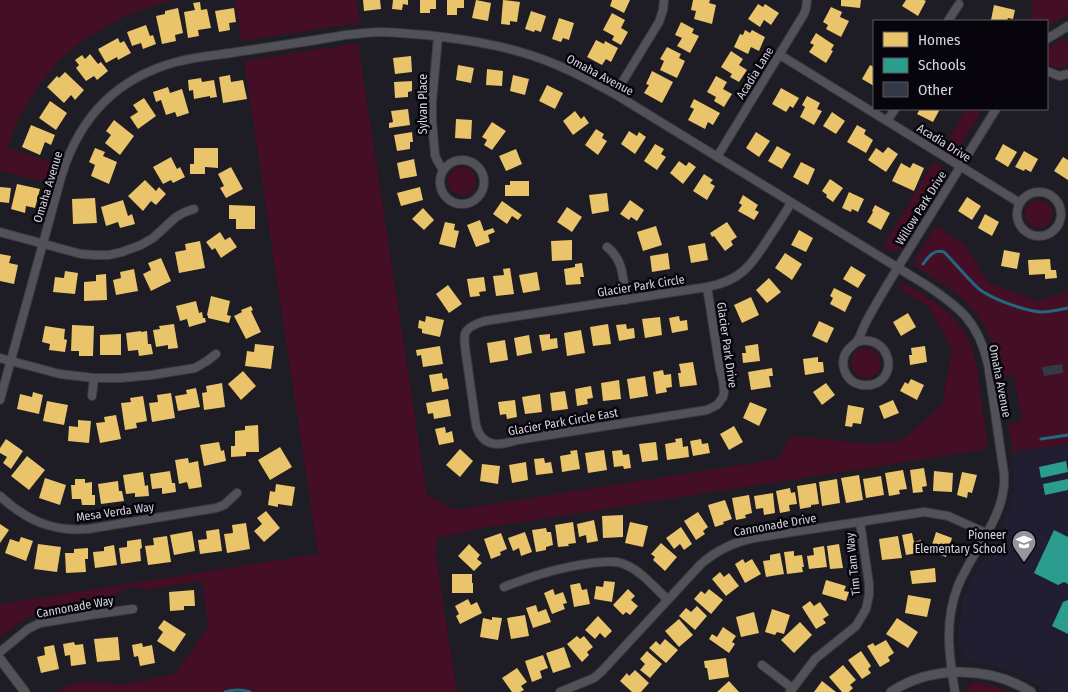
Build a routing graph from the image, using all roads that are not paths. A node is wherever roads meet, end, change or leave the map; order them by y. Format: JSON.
{"nodes":[{"id":1,"x":664,"y":0,"type":"edge"},
{"id":2,"x":807,"y":0,"type":"edge"},
{"id":3,"x":959,"y":4,"type":"dead end"},
{"id":4,"x":949,"y":20,"type":"edge"},
{"id":5,"x":1068,"y":26,"type":"edge"},
{"id":6,"x":438,"y":36,"type":"junction"},
{"id":7,"x":1048,"y":38,"type":"edge"},
{"id":8,"x":780,"y":55,"type":"junction"},
{"id":9,"x":1048,"y":72,"type":"edge"},
{"id":10,"x":1068,"y":74,"type":"edge"},
{"id":11,"x":615,"y":94,"type":"junction"},
{"id":12,"x":894,"y":110,"type":"edge"},
{"id":13,"x":995,"y":110,"type":"edge"},
{"id":14,"x":888,"y":121,"type":"junction"},
{"id":15,"x":717,"y":156,"type":"junction"},
{"id":16,"x":960,"y":166,"type":"junction"},
{"id":17,"x":443,"y":170,"type":"junction"},
{"id":18,"x":791,"y":202,"type":"junction"},
{"id":19,"x":1020,"y":203,"type":"junction"},
{"id":20,"x":194,"y":209,"type":"dead end"},
{"id":21,"x":0,"y":232,"type":"edge"},
{"id":22,"x":43,"y":244,"type":"junction"},
{"id":23,"x":607,"y":247,"type":"dead end"},
{"id":24,"x":898,"y":268,"type":"junction"},
{"id":25,"x":707,"y":287,"type":"junction"},
{"id":26,"x":626,"y":300,"type":"junction"},
{"id":27,"x":465,"y":340,"type":"joint"},
{"id":28,"x":857,"y":342,"type":"junction"},
{"id":29,"x":216,"y":354,"type":"dead end"},
{"id":30,"x":0,"y":358,"type":"edge"},
{"id":31,"x":10,"y":361,"type":"junction"},
{"id":32,"x":94,"y":378,"type":"junction"},
{"id":33,"x":92,"y":396,"type":"dead end"},
{"id":34,"x":0,"y":400,"type":"edge"},
{"id":35,"x":718,"y":405,"type":"joint"},
{"id":36,"x":237,"y":494,"type":"dead end"},
{"id":37,"x":0,"y":496,"type":"edge"},
{"id":38,"x":860,"y":522,"type":"junction"},
{"id":39,"x":986,"y":533,"type":"junction"},
{"id":40,"x":504,"y":588,"type":"dead end"},
{"id":41,"x":668,"y":599,"type":"junction"},
{"id":42,"x":133,"y":609,"type":"dead end"},
{"id":43,"x":0,"y":652,"type":"edge"},
{"id":44,"x":0,"y":659,"type":"edge"},
{"id":45,"x":762,"y":665,"type":"dead end"},
{"id":46,"x":952,"y":672,"type":"junction"},
{"id":47,"x":791,"y":690,"type":"edge"},
{"id":48,"x":25,"y":692,"type":"edge"},
{"id":49,"x":560,"y":692,"type":"edge"},
{"id":50,"x":891,"y":692,"type":"edge"},
{"id":51,"x":955,"y":692,"type":"edge"},
{"id":52,"x":1031,"y":692,"type":"edge"}],
"edges":[{"from":1,"to":11,"type":"street"},
{"from":2,"to":8,"type":"street","name":"Acadia Lane"},
{"from":3,"to":4,"type":"street"},
{"from":5,"to":7,"type":"street"},
{"from":6,"to":11,"type":"street","name":"Omaha Avenue"},
{"from":6,"to":17,"type":"street","name":"Sylvan Place"},
{"from":6,"to":22,"type":"street","name":"Omaha Avenue"},
{"from":8,"to":14,"type":"street","name":"Acadia Drive"},
{"from":8,"to":15,"type":"street","name":"Acadia Lane"},
{"from":9,"to":10,"type":"street"},
{"from":11,"to":15,"type":"street","name":"Omaha Avenue"},
{"from":12,"to":14,"type":"street"},
{"from":13,"to":16,"type":"street","name":"Willow Park Drive"},
{"from":14,"to":16,"type":"street","name":"Acadia Drive"},
{"from":15,"to":18,"type":"street","name":"Omaha Avenue"},
{"from":16,"to":19,"type":"street","name":"Acadia Drive"},
{"from":16,"to":24,"type":"street","name":"Willow Park Drive"},
{"from":17,"to":17,"type":"street","name":"Sylvan Place"},
{"from":18,"to":24,"type":"street","name":"Omaha Avenue"},
{"from":18,"to":25,"type":"street","name":"Glacier Park Circle"},
{"from":19,"to":19,"type":"street"},
{"from":20,"to":22,"type":"street"},
{"from":21,"to":22,"type":"street"},
{"from":22,"to":31,"type":"street","name":"Omaha Avenue"},
{"from":23,"to":26,"type":"street"},
{"from":24,"to":28,"type":"street","name":"Willow Park Drive"},
{"from":24,"to":39,"type":"street","name":"Omaha Avenue"},
{"from":25,"to":26,"type":"street","name":"Glacier Park Circle"},
{"from":25,"to":35,"type":"street","name":"Glacier Park Drive"},
{"from":26,"to":27,"type":"street","name":"Glacier Park Circle"},
{"from":27,"to":35,"type":"street","name":"Glacier Park Circle East"},
{"from":28,"to":28,"type":"street"},
{"from":29,"to":32,"type":"street"},
{"from":30,"to":31,"type":"street"},
{"from":31,"to":32,"type":"street"},
{"from":31,"to":34,"type":"street","name":"Omaha Avenue"},
{"from":32,"to":33,"type":"street"},
{"from":36,"to":37,"type":"street","name":"Mesa Verda Way"},
{"from":38,"to":39,"type":"street","name":"Cannonade Drive"},
{"from":38,"to":41,"type":"street","name":"Cannonade Drive"},
{"from":38,"to":47,"type":"street","name":"Tim Tam Way"},
{"from":39,"to":46,"type":"street","name":"Omaha Avenue"},
{"from":40,"to":41,"type":"street"},
{"from":41,"to":49,"type":"street","name":"Cannonade Drive"},
{"from":42,"to":43,"type":"street","name":"Cannonade Way"},
{"from":44,"to":48,"type":"street"},
{"from":45,"to":47,"type":"street"},
{"from":46,"to":50,"type":"street"},
{"from":46,"to":51,"type":"street","name":"Omaha Avenue"},
{"from":46,"to":52,"type":"street"}]}
